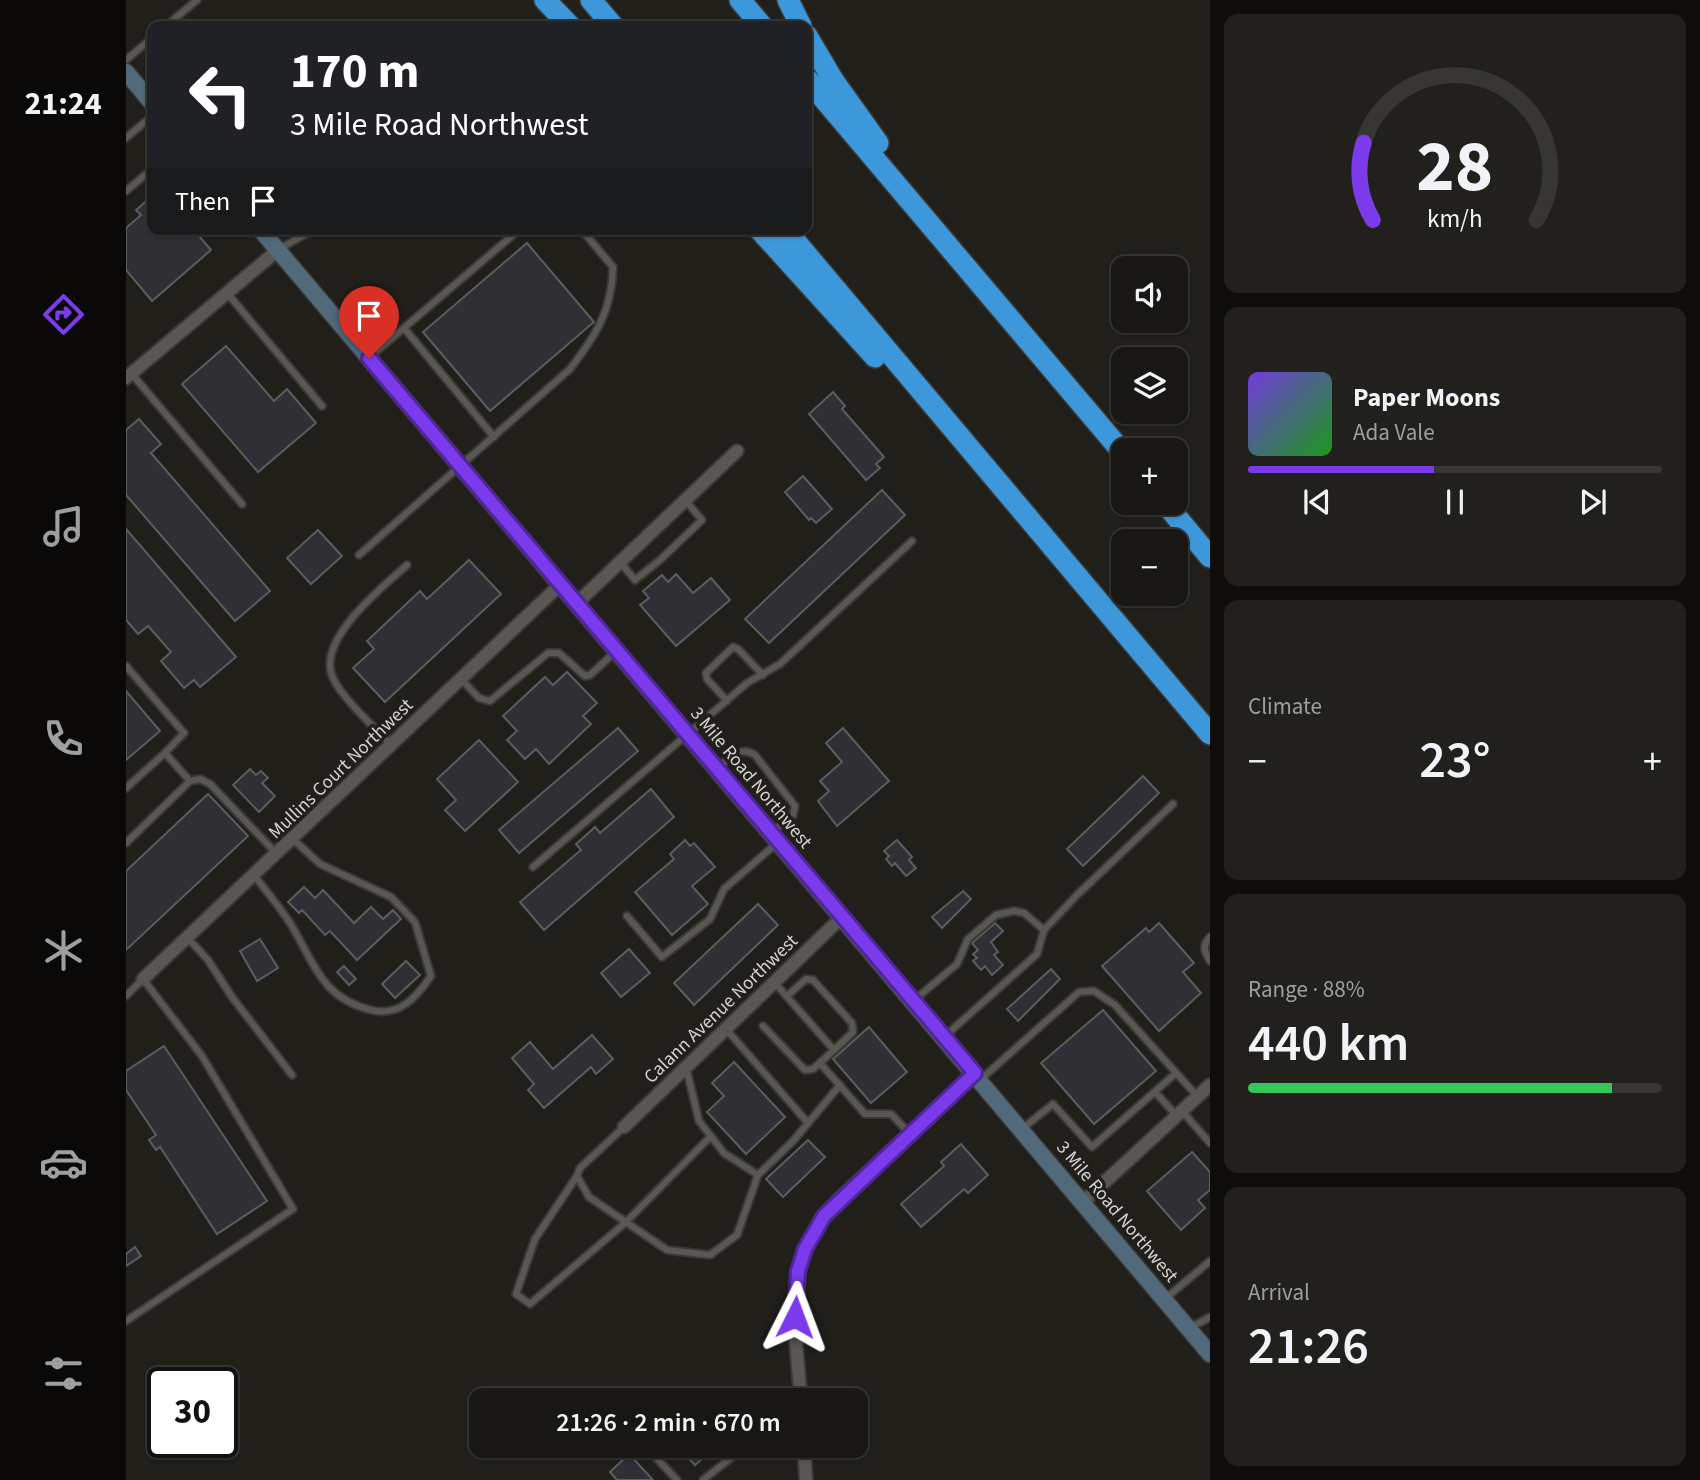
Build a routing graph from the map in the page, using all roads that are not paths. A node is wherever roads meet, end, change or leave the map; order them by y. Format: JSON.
{"nodes":[{"id":1,"x":197,"y":0,"type":"edge"},
{"id":2,"x":545,"y":0,"type":"edge"},
{"id":3,"x":591,"y":0,"type":"edge"},
{"id":4,"x":740,"y":0,"type":"edge"},
{"id":5,"x":788,"y":0,"type":"edge"},
{"id":6,"x":172,"y":21,"type":"edge"},
{"id":7,"x":565,"y":21,"type":"edge"},
{"id":8,"x":609,"y":21,"type":"edge"},
{"id":9,"x":758,"y":21,"type":"edge"},
{"id":10,"x":798,"y":21,"type":"edge"},
{"id":11,"x":147,"y":42,"type":"edge"},
{"id":12,"x":812,"y":44,"type":"edge"},
{"id":13,"x":126,"y":60,"type":"edge"},
{"id":14,"x":126,"y":72,"type":"edge"},
{"id":15,"x":812,"y":85,"type":"edge"},
{"id":16,"x":147,"y":97,"type":"edge"},
{"id":17,"x":147,"y":120,"type":"edge"},
{"id":18,"x":126,"y":137,"type":"edge"},
{"id":19,"x":147,"y":173,"type":"edge"},
{"id":20,"x":126,"y":191,"type":"edge"},
{"id":21,"x":265,"y":235,"type":"edge"},
{"id":22,"x":304,"y":235,"type":"edge"},
{"id":23,"x":513,"y":235,"type":"edge"},
{"id":24,"x":586,"y":235,"type":"edge"},
{"id":25,"x":764,"y":235,"type":"edge"},
{"id":26,"x":790,"y":235,"type":"edge"},
{"id":27,"x":278,"y":250,"type":"junction"},
{"id":28,"x":227,"y":293,"type":"junction"},
{"id":29,"x":1012,"y":321,"type":"junction"},
{"id":30,"x":404,"y":328,"type":"junction"},
{"id":31,"x":369,"y":358,"type":"junction"},
{"id":32,"x":128,"y":375,"type":"edge"},
{"id":33,"x":323,"y":406,"type":"dead end"},
{"id":34,"x":494,"y":437,"type":"junction"},
{"id":35,"x":1111,"y":439,"type":"edge"},
{"id":36,"x":737,"y":451,"type":"dead end"},
{"id":37,"x":461,"y":466,"type":"junction"},
{"id":38,"x":685,"y":500,"type":"junction"},
{"id":39,"x":242,"y":504,"type":"dead end"},
{"id":40,"x":1175,"y":515,"type":"edge"},
{"id":41,"x":912,"y":541,"type":"dead end"},
{"id":42,"x":359,"y":555,"type":"dead end"},
{"id":43,"x":1210,"y":557,"type":"edge"},
{"id":44,"x":620,"y":562,"type":"junction"},
{"id":45,"x":407,"y":565,"type":"dead end"},
{"id":46,"x":561,"y":584,"type":"junction"},
{"id":47,"x":577,"y":604,"type":"junction"},
{"id":48,"x":1116,"y":623,"type":"junction"},
{"id":49,"x":617,"y":650,"type":"junction"},
{"id":50,"x":126,"y":666,"type":"edge"},
{"id":51,"x":763,"y":674,"type":"junction"},
{"id":52,"x":461,"y":679,"type":"junction"},
{"id":53,"x":727,"y":701,"type":"junction"},
{"id":54,"x":1210,"y":734,"type":"edge"},
{"id":55,"x":688,"y":735,"type":"junction"},
{"id":56,"x":391,"y":746,"type":"junction"},
{"id":57,"x":165,"y":752,"type":"junction"},
{"id":58,"x":716,"y":768,"type":"junction"},
{"id":59,"x":190,"y":780,"type":"junction"},
{"id":60,"x":126,"y":788,"type":"edge"},
{"id":61,"x":1173,"y":804,"type":"dead end"},
{"id":62,"x":775,"y":837,"type":"junction"},
{"id":63,"x":293,"y":839,"type":"junction"},
{"id":64,"x":126,"y":843,"type":"edge"},
{"id":65,"x":277,"y":854,"type":"junction"},
{"id":66,"x":533,"y":867,"type":"dead end"},
{"id":67,"x":254,"y":875,"type":"junction"},
{"id":68,"x":627,"y":916,"type":"dead end"},
{"id":69,"x":842,"y":917,"type":"junction"},
{"id":70,"x":1044,"y":930,"type":"junction"},
{"id":71,"x":187,"y":937,"type":"junction"},
{"id":72,"x":1210,"y":937,"type":"edge"},
{"id":73,"x":1210,"y":961,"type":"edge"},
{"id":74,"x":143,"y":979,"type":"junction"},
{"id":75,"x":775,"y":982,"type":"junction"},
{"id":76,"x":126,"y":996,"type":"edge"},
{"id":77,"x":787,"y":996,"type":"junction"},
{"id":78,"x":913,"y":1001,"type":"junction"},
{"id":79,"x":763,"y":1026,"type":"dead end"},
{"id":80,"x":726,"y":1029,"type":"junction"},
{"id":81,"x":944,"y":1037,"type":"junction"},
{"id":82,"x":834,"y":1049,"type":"junction"},
{"id":83,"x":820,"y":1063,"type":"junction"},
{"id":84,"x":687,"y":1068,"type":"junction"},
{"id":85,"x":1176,"y":1073,"type":"junction"},
{"id":86,"x":292,"y":1075,"type":"dead end"},
{"id":87,"x":977,"y":1077,"type":"junction"},
{"id":88,"x":840,"y":1085,"type":"junction"},
{"id":89,"x":1210,"y":1085,"type":"edge"},
{"id":90,"x":1155,"y":1092,"type":"junction"},
{"id":91,"x":1198,"y":1097,"type":"junction"},
{"id":92,"x":1179,"y":1113,"type":"junction"},
{"id":93,"x":808,"y":1123,"type":"junction"},
{"id":94,"x":624,"y":1128,"type":"joint"},
{"id":95,"x":1022,"y":1129,"type":"junction"},
{"id":96,"x":911,"y":1134,"type":"junction"},
{"id":97,"x":711,"y":1136,"type":"junction"},
{"id":98,"x":1210,"y":1143,"type":"edge"},
{"id":99,"x":758,"y":1175,"type":"junction"},
{"id":100,"x":577,"y":1177,"type":"junction"},
{"id":101,"x":1083,"y":1202,"type":"junction"},
{"id":102,"x":626,"y":1222,"type":"junction"},
{"id":103,"x":1210,"y":1261,"type":"edge"},
{"id":104,"x":1164,"y":1299,"type":"junction"},
{"id":105,"x":1210,"y":1317,"type":"edge"},
{"id":106,"x":126,"y":1321,"type":"edge"},
{"id":107,"x":1189,"y":1329,"type":"junction"},
{"id":108,"x":1210,"y":1354,"type":"edge"},
{"id":109,"x":799,"y":1388,"type":"edge"},
{"id":110,"x":656,"y":1458,"type":"edge"},
{"id":111,"x":731,"y":1458,"type":"edge"},
{"id":112,"x":805,"y":1458,"type":"edge"},
{"id":113,"x":677,"y":1480,"type":"edge"},
{"id":114,"x":703,"y":1480,"type":"edge"},
{"id":115,"x":806,"y":1480,"type":"edge"}],
"edges":[{"from":1,"to":6,"type":"lane"},
{"from":2,"to":7,"type":"highway"},
{"from":3,"to":8,"type":"highway"},
{"from":4,"to":9,"type":"highway"},
{"from":5,"to":10,"type":"highway"},
{"from":11,"to":13,"type":"lane"},
{"from":12,"to":29,"type":"highway"},
{"from":14,"to":16,"type":"main road"},
{"from":15,"to":29,"type":"highway"},
{"from":17,"to":18,"type":"lane"},
{"from":19,"to":20,"type":"lane"},
{"from":21,"to":27,"type":"main road","name":"3 Mile Road Northwest"},
{"from":22,"to":27,"type":"lane"},
{"from":23,"to":30,"type":"lane"},
{"from":24,"to":34,"type":"lane"},
{"from":25,"to":48,"type":"highway"},
{"from":26,"to":48,"type":"highway"},
{"from":27,"to":28,"type":"street"},
{"from":27,"to":31,"type":"main road","name":"3 Mile Road Northwest"},
{"from":28,"to":32,"type":"street"},
{"from":28,"to":33,"type":"lane"},
{"from":29,"to":35,"type":"highway"},
{"from":30,"to":31,"type":"lane"},
{"from":30,"to":34,"type":"lane"},
{"from":31,"to":37,"type":"main road","name":"3 Mile Road Northwest"},
{"from":32,"to":39,"type":"lane"},
{"from":34,"to":37,"type":"lane"},
{"from":36,"to":38,"type":"street"},
{"from":37,"to":42,"type":"lane"},
{"from":37,"to":46,"type":"main road","name":"3 Mile Road Northwest"},
{"from":38,"to":44,"type":"street"},
{"from":38,"to":44,"type":"lane"},
{"from":40,"to":43,"type":"highway"},
{"from":41,"to":51,"type":"lane"},
{"from":44,"to":47,"type":"street"},
{"from":45,"to":56,"type":"lane"},
{"from":46,"to":47,"type":"main road","name":"3 Mile Road Northwest"},
{"from":46,"to":52,"type":"street","name":"Mullins Court Northwest"},
{"from":47,"to":49,"type":"main road","name":"3 Mile Road Northwest"},
{"from":48,"to":54,"type":"highway"},
{"from":49,"to":52,"type":"lane"},
{"from":49,"to":55,"type":"main road","name":"3 Mile Road Northwest"},
{"from":50,"to":57,"type":"lane"},
{"from":51,"to":53,"type":"lane"},
{"from":51,"to":53,"type":"lane"},
{"from":52,"to":56,"type":"street","name":"Mullins Court Northwest"},
{"from":53,"to":55,"type":"lane"},
{"from":55,"to":58,"type":"main road","name":"3 Mile Road Northwest"},
{"from":55,"to":66,"type":"lane"},
{"from":56,"to":63,"type":"street","name":"Mullins Court Northwest"},
{"from":57,"to":59,"type":"lane"},
{"from":57,"to":60,"type":"lane"},
{"from":58,"to":62,"type":"main road","name":"3 Mile Road Northwest"},
{"from":58,"to":62,"type":"lane"},
{"from":59,"to":64,"type":"lane"},
{"from":59,"to":65,"type":"lane"},
{"from":61,"to":70,"type":"lane"},
{"from":62,"to":68,"type":"lane"},
{"from":62,"to":69,"type":"main road","name":"3 Mile Road Northwest"},
{"from":63,"to":65,"type":"street","name":"Mullins Court Northwest"},
{"from":63,"to":67,"type":"lane"},
{"from":65,"to":67,"type":"street","name":"Mullins Court Northwest"},
{"from":67,"to":71,"type":"street","name":"Mullins Court Northwest"},
{"from":69,"to":75,"type":"street","name":"Calann Avenue Northwest"},
{"from":69,"to":78,"type":"main road","name":"3 Mile Road Northwest"},
{"from":70,"to":78,"type":"lane"},
{"from":70,"to":81,"type":"lane"},
{"from":71,"to":74,"type":"street","name":"Mullins Court Northwest"},
{"from":71,"to":86,"type":"lane"},
{"from":72,"to":73,"type":"lane"},
{"from":74,"to":76,"type":"lane"},
{"from":74,"to":106,"type":"lane"},
{"from":75,"to":77,"type":"lane"},
{"from":75,"to":80,"type":"street","name":"Calann Avenue Northwest"},
{"from":77,"to":82,"type":"lane"},
{"from":77,"to":82,"type":"lane"},
{"from":78,"to":81,"type":"main road","name":"3 Mile Road Northwest"},
{"from":79,"to":83,"type":"lane"},
{"from":80,"to":84,"type":"street","name":"Calann Avenue Northwest"},
{"from":80,"to":93,"type":"lane"},
{"from":81,"to":87,"type":"main road","name":"3 Mile Road Northwest"},
{"from":82,"to":83,"type":"lane"},
{"from":83,"to":88,"type":"lane"},
{"from":84,"to":94,"type":"street","name":"Calann Avenue Northwest"},
{"from":84,"to":97,"type":"lane"},
{"from":85,"to":87,"type":"lane"},
{"from":85,"to":90,"type":"lane"},
{"from":85,"to":91,"type":"lane"},
{"from":87,"to":95,"type":"main road","name":"3 Mile Road Northwest"},
{"from":87,"to":96,"type":"street"},
{"from":88,"to":93,"type":"lane"},
{"from":88,"to":96,"type":"lane"},
{"from":89,"to":91,"type":"street"},
{"from":90,"to":92,"type":"lane"},
{"from":90,"to":95,"type":"lane"},
{"from":91,"to":92,"type":"street"},
{"from":92,"to":98,"type":"lane"},
{"from":92,"to":101,"type":"street"},
{"from":93,"to":99,"type":"lane"},
{"from":94,"to":100,"type":"lane"},
{"from":95,"to":101,"type":"main road","name":"3 Mile Road Northwest"},
{"from":96,"to":109,"type":"street"},
{"from":97,"to":99,"type":"lane"},
{"from":97,"to":102,"type":"lane"},
{"from":99,"to":102,"type":"lane"},
{"from":100,"to":102,"type":"lane"},
{"from":100,"to":102,"type":"lane"},
{"from":101,"to":104,"type":"main road","name":"3 Mile Road Northwest"},
{"from":103,"to":104,"type":"lane"},
{"from":104,"to":107,"type":"main road","name":"3 Mile Road Northwest"},
{"from":105,"to":107,"type":"lane"},
{"from":107,"to":108,"type":"main road","name":"3 Mile Road Northwest"},
{"from":110,"to":113,"type":"lane"},
{"from":111,"to":114,"type":"lane"},
{"from":112,"to":115,"type":"street"}]}
